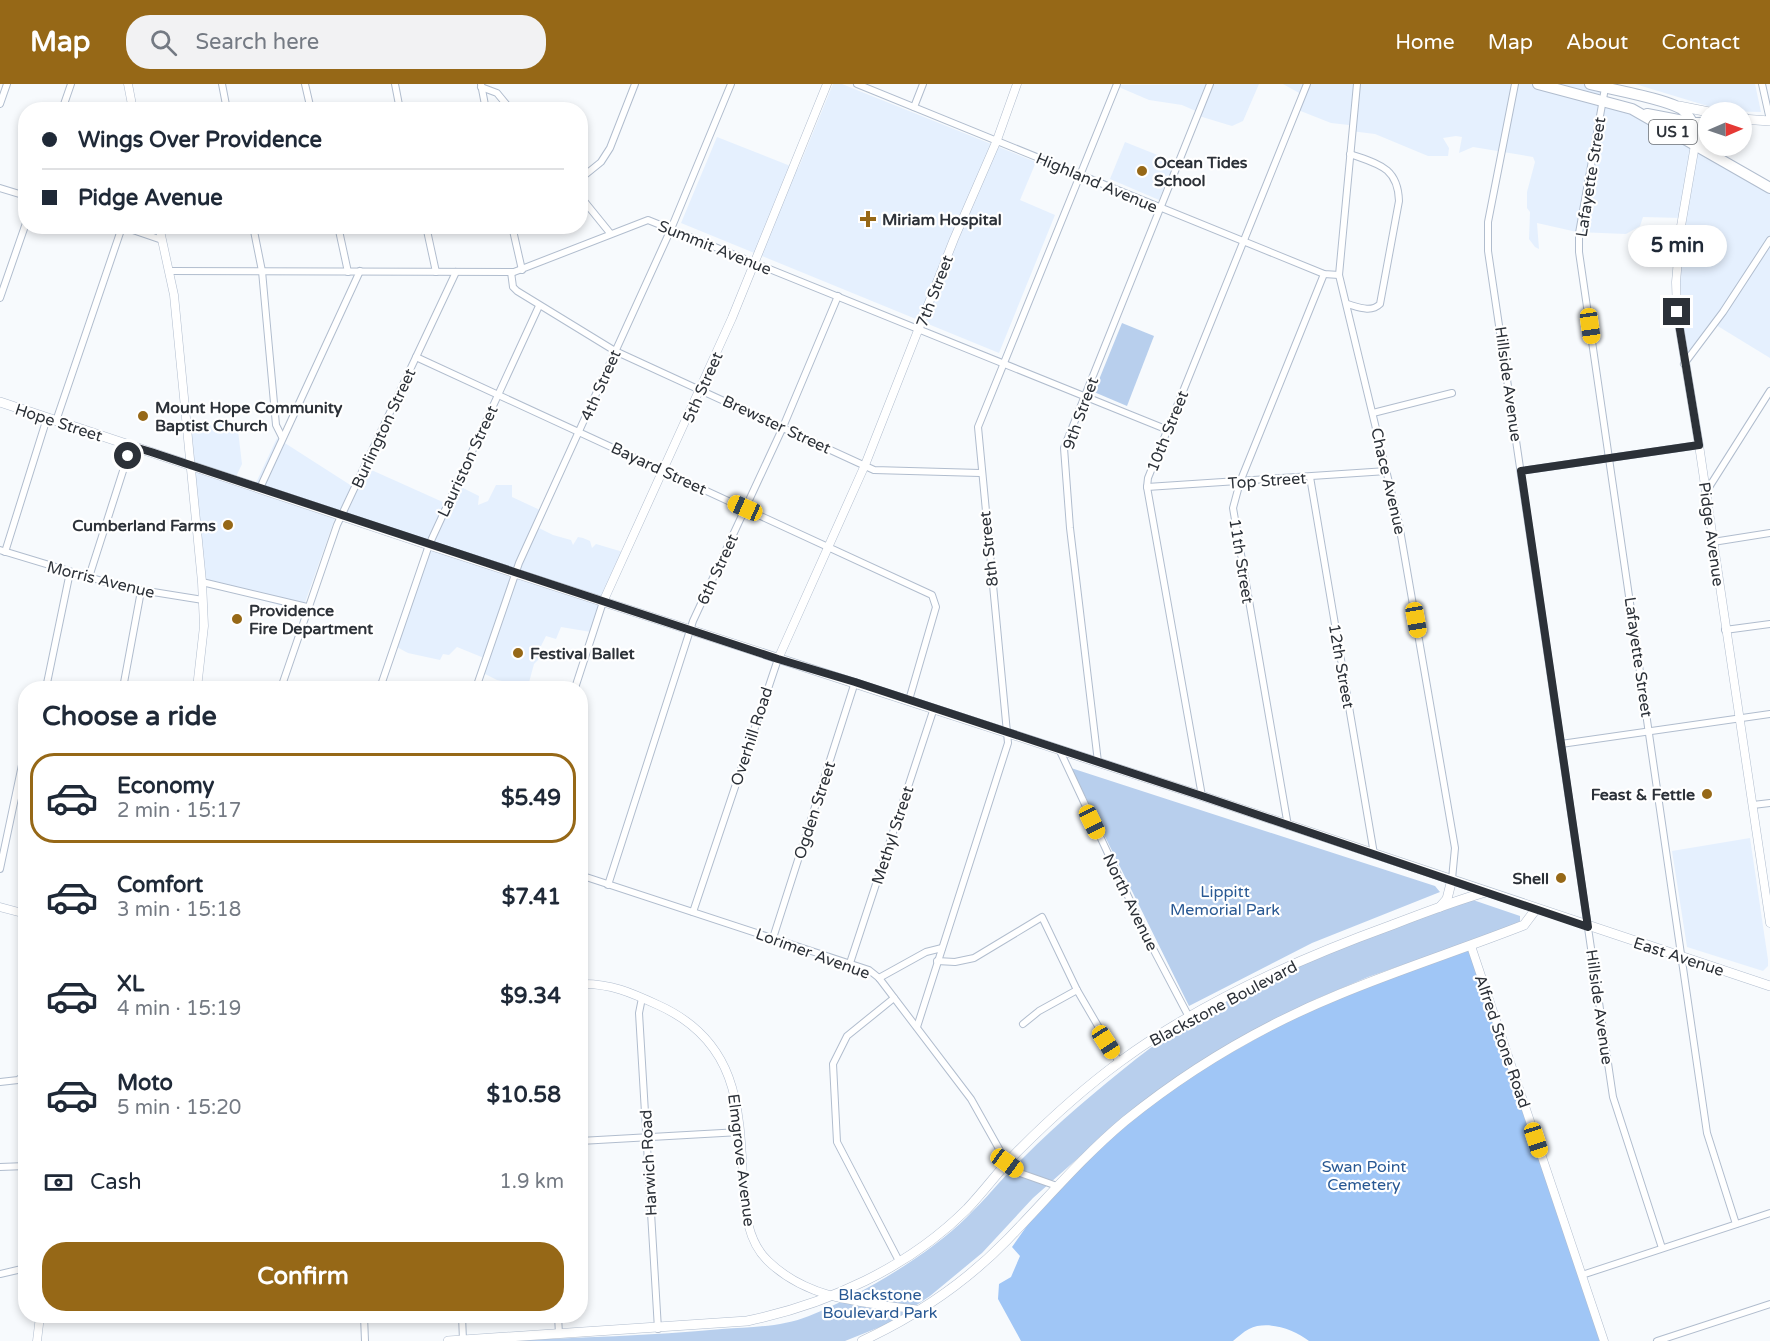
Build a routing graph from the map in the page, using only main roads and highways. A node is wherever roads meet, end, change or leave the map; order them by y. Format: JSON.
{"nodes":[{"id":1,"x":1538,"y":84,"type":"edge"},
{"id":2,"x":1590,"y":84,"type":"edge"},
{"id":3,"x":1564,"y":87,"type":"edge"},
{"id":4,"x":1679,"y":106,"type":"junction"},
{"id":5,"x":1632,"y":109,"type":"junction"},
{"id":6,"x":1698,"y":110,"type":"edge"},
{"id":7,"x":1752,"y":119,"type":"edge"},
{"id":8,"x":1770,"y":120,"type":"edge"},
{"id":9,"x":1694,"y":123,"type":"junction"},
{"id":10,"x":1698,"y":123,"type":"edge"},
{"id":11,"x":1698,"y":133,"type":"edge"},
{"id":12,"x":1698,"y":146,"type":"edge"},
{"id":13,"x":1717,"y":156,"type":"edge"},
{"id":14,"x":1770,"y":188,"type":"edge"},
{"id":15,"x":0,"y":402,"type":"edge"},
{"id":16,"x":1452,"y":879,"type":"junction"},
{"id":17,"x":1488,"y":892,"type":"junction"},
{"id":18,"x":1440,"y":907,"type":"junction"},
{"id":19,"x":1536,"y":909,"type":"junction"},
{"id":20,"x":1588,"y":927,"type":"joint"},
{"id":21,"x":1770,"y":986,"type":"edge"},
{"id":22,"x":464,"y":1340,"type":"edge"},
{"id":23,"x":448,"y":1341,"type":"edge"},
{"id":24,"x":862,"y":1341,"type":"edge"}],
"edges":[{"from":1,"to":3,"type":"main road","number":"US 1"},
{"from":2,"to":4,"type":"main road","number":"US 1"},
{"from":3,"to":5,"type":"main road","number":"US 1"},
{"from":4,"to":6,"type":"main road"},
{"from":4,"to":9,"type":"main road","number":"US 1"},
{"from":5,"to":9,"type":"main road"},
{"from":5,"to":12,"type":"main road","number":"US 1"},
{"from":7,"to":8,"type":"main road"},
{"from":9,"to":10,"type":"main road"},
{"from":9,"to":11,"type":"main road","number":"US 1"},
{"from":13,"to":14,"type":"main road","number":"US 1"},
{"from":15,"to":16,"type":"main road","name":"Hope Street"},
{"from":16,"to":17,"type":"main road","name":"Hope Street"},
{"from":16,"to":18,"type":"main road"},
{"from":17,"to":18,"type":"main road","name":"Blackstone Boulevard"},
{"from":17,"to":19,"type":"main road","name":"Hope Street"},
{"from":18,"to":22,"type":"main road","name":"Blackstone Boulevard"},
{"from":19,"to":20,"type":"main road","name":"Hope Street"},
{"from":19,"to":24,"type":"main road"},
{"from":20,"to":21,"type":"main road","name":"East Avenue"},
{"from":22,"to":23,"type":"main road","name":"Blackstone Boulevard"}]}
